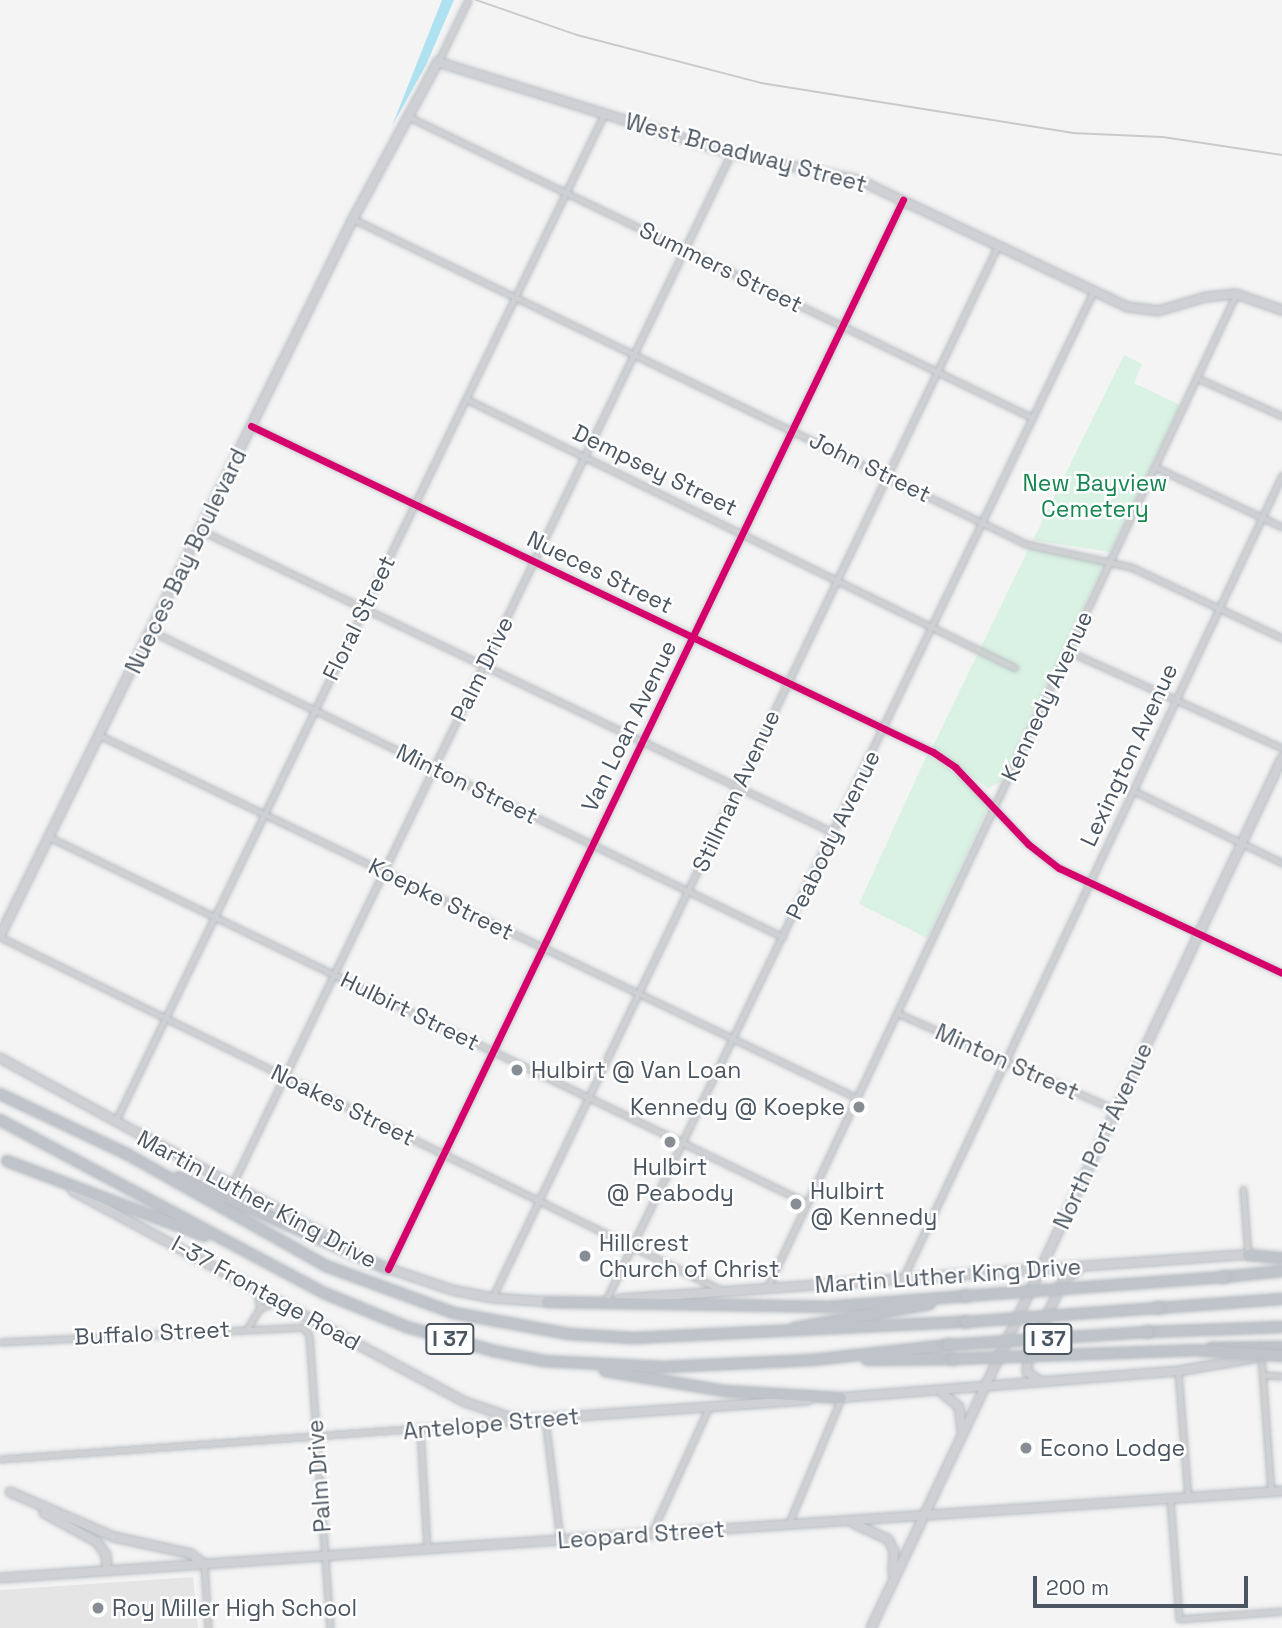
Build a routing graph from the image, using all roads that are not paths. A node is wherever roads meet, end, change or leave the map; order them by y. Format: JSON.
{"nodes":[{"id":1,"x":468,"y":0,"type":"edge"},
{"id":2,"x":438,"y":62,"type":"junction"},
{"id":3,"x":604,"y":114,"type":"junction"},
{"id":4,"x":411,"y":118,"type":"junction"},
{"id":5,"x":731,"y":153,"type":"junction"},
{"id":6,"x":566,"y":193,"type":"junction"},
{"id":7,"x":903,"y":200,"type":"junction"},
{"id":8,"x":353,"y":219,"type":"junction"},
{"id":9,"x":998,"y":246,"type":"junction"},
{"id":10,"x":684,"y":250,"type":"junction"},
{"id":11,"x":1093,"y":292,"type":"junction"},
{"id":12,"x":1236,"y":294,"type":"junction"},
{"id":13,"x":515,"y":296,"type":"junction"},
{"id":14,"x":1282,"y":310,"type":"edge"},
{"id":15,"x":842,"y":325,"type":"junction"},
{"id":16,"x":634,"y":353,"type":"junction"},
{"id":17,"x":937,"y":371,"type":"junction"},
{"id":18,"x":1197,"y":377,"type":"junction"},
{"id":19,"x":466,"y":399,"type":"junction"},
{"id":20,"x":1282,"y":416,"type":"edge"},
{"id":21,"x":1031,"y":417,"type":"junction"},
{"id":22,"x":251,"y":426,"type":"junction"},
{"id":23,"x":793,"y":430,"type":"junction"},
{"id":24,"x":584,"y":457,"type":"junction"},
{"id":25,"x":1155,"y":467,"type":"junction"},
{"id":26,"x":889,"y":475,"type":"junction"},
{"id":27,"x":1282,"y":475,"type":"edge"},
{"id":28,"x":415,"y":504,"type":"junction"},
{"id":29,"x":1263,"y":517,"type":"junction"},
{"id":30,"x":981,"y":522,"type":"junction"},
{"id":31,"x":1282,"y":527,"type":"edge"},
{"id":32,"x":202,"y":531,"type":"junction"},
{"id":33,"x":743,"y":534,"type":"junction"},
{"id":34,"x":534,"y":560,"type":"junction"},
{"id":35,"x":1111,"y":560,"type":"junction"},
{"id":36,"x":838,"y":581,"type":"junction"},
{"id":37,"x":364,"y":608,"type":"junction"},
{"id":38,"x":1220,"y":608,"type":"junction"},
{"id":39,"x":931,"y":625,"type":"junction"},
{"id":40,"x":151,"y":631,"type":"junction"},
{"id":41,"x":693,"y":638,"type":"junction"},
{"id":42,"x":1282,"y":638,"type":"edge"},
{"id":43,"x":1068,"y":651,"type":"junction"},
{"id":44,"x":484,"y":665,"type":"junction"},
{"id":45,"x":1015,"y":668,"type":"dead end"},
{"id":46,"x":785,"y":685,"type":"junction"},
{"id":47,"x":1177,"y":698,"type":"junction"},
{"id":48,"x":314,"y":710,"type":"junction"},
{"id":49,"x":884,"y":731,"type":"junction"},
{"id":50,"x":101,"y":736,"type":"junction"},
{"id":51,"x":643,"y":741,"type":"junction"},
{"id":52,"x":1282,"y":748,"type":"edge"},
{"id":53,"x":1282,"y":758,"type":"edge"},
{"id":54,"x":434,"y":768,"type":"junction"},
{"id":55,"x":738,"y":787,"type":"junction"},
{"id":56,"x":1134,"y":790,"type":"junction"},
{"id":57,"x":994,"y":808,"type":"junction"},
{"id":58,"x":265,"y":812,"type":"junction"},
{"id":59,"x":834,"y":833,"type":"junction"},
{"id":60,"x":51,"y":838,"type":"junction"},
{"id":61,"x":1241,"y":844,"type":"junction"},
{"id":62,"x":593,"y":845,"type":"junction"},
{"id":63,"x":1282,"y":863,"type":"edge"},
{"id":64,"x":384,"y":872,"type":"junction"},
{"id":65,"x":1091,"y":881,"type":"junction"},
{"id":66,"x":688,"y":891,"type":"junction"},
{"id":67,"x":214,"y":917,"type":"junction"},
{"id":68,"x":1199,"y":933,"type":"junction"},
{"id":69,"x":0,"y":937,"type":"edge"},
{"id":70,"x":783,"y":937,"type":"junction"},
{"id":71,"x":543,"y":948,"type":"junction"},
{"id":72,"x":1282,"y":972,"type":"edge"},
{"id":73,"x":334,"y":975,"type":"junction"},
{"id":74,"x":639,"y":995,"type":"junction"},
{"id":75,"x":897,"y":1013,"type":"junction"},
{"id":76,"x":165,"y":1018,"type":"junction"},
{"id":77,"x":733,"y":1038,"type":"junction"},
{"id":78,"x":493,"y":1051,"type":"junction"},
{"id":79,"x":0,"y":1058,"type":"edge"},
{"id":80,"x":1006,"y":1061,"type":"junction"},
{"id":81,"x":285,"y":1077,"type":"junction"},
{"id":82,"x":0,"y":1094,"type":"edge"},
{"id":83,"x":589,"y":1098,"type":"junction"},
{"id":84,"x":857,"y":1098,"type":"junction"},
{"id":85,"x":1116,"y":1110,"type":"junction"},
{"id":86,"x":0,"y":1120,"type":"edge"},
{"id":87,"x":115,"y":1122,"type":"junction"},
{"id":88,"x":682,"y":1143,"type":"junction"},
{"id":89,"x":125,"y":1153,"type":"junction"},
{"id":90,"x":443,"y":1154,"type":"junction"},
{"id":91,"x":4,"y":1159,"type":"edge"},
{"id":92,"x":232,"y":1185,"type":"junction"},
{"id":93,"x":1243,"y":1189,"type":"dead end"},
{"id":94,"x":539,"y":1201,"type":"junction"},
{"id":95,"x":807,"y":1203,"type":"junction"},
{"id":96,"x":632,"y":1246,"type":"junction"},
{"id":97,"x":1248,"y":1255,"type":"junction"},
{"id":98,"x":1282,"y":1256,"type":"edge"},
{"id":99,"x":1091,"y":1267,"type":"junction"},
{"id":100,"x":388,"y":1269,"type":"junction"},
{"id":101,"x":1039,"y":1271,"type":"junction"},
{"id":102,"x":1282,"y":1271,"type":"edge"},
{"id":103,"x":291,"y":1276,"type":"junction"},
{"id":104,"x":1224,"y":1277,"type":"junction"},
{"id":105,"x":1282,"y":1277,"type":"edge"},
{"id":106,"x":903,"y":1278,"type":"junction"},
{"id":107,"x":252,"y":1285,"type":"junction"},
{"id":108,"x":767,"y":1288,"type":"junction"},
{"id":109,"x":723,"y":1291,"type":"junction"},
{"id":110,"x":966,"y":1296,"type":"junction"},
{"id":111,"x":492,"y":1298,"type":"junction"},
{"id":112,"x":1282,"y":1299,"type":"edge"},
{"id":113,"x":280,"y":1300,"type":"junction"},
{"id":114,"x":606,"y":1300,"type":"junction"},
{"id":115,"x":547,"y":1302,"type":"junction"},
{"id":116,"x":260,"y":1308,"type":"junction"},
{"id":117,"x":303,"y":1326,"type":"joint"},
{"id":118,"x":248,"y":1327,"type":"junction"},
{"id":119,"x":1282,"y":1327,"type":"edge"},
{"id":120,"x":754,"y":1335,"type":"junction"},
{"id":121,"x":0,"y":1342,"type":"edge"},
{"id":122,"x":1282,"y":1352,"type":"edge"},
{"id":123,"x":1261,"y":1356,"type":"junction"},
{"id":124,"x":812,"y":1360,"type":"junction"},
{"id":125,"x":544,"y":1361,"type":"junction"},
{"id":126,"x":1178,"y":1371,"type":"junction"},
{"id":127,"x":1264,"y":1375,"type":"junction"},
{"id":128,"x":1282,"y":1376,"type":"edge"},
{"id":129,"x":1046,"y":1382,"type":"junction"},
{"id":130,"x":982,"y":1388,"type":"junction"},
{"id":131,"x":935,"y":1391,"type":"junction"},
{"id":132,"x":841,"y":1398,"type":"junction"},
{"id":133,"x":709,"y":1407,"type":"junction"},
{"id":134,"x":540,"y":1419,"type":"junction"},
{"id":135,"x":420,"y":1430,"type":"junction"},
{"id":136,"x":962,"y":1431,"type":"junction"},
{"id":137,"x":317,"y":1437,"type":"junction"},
{"id":138,"x":0,"y":1459,"type":"edge"},
{"id":139,"x":0,"y":1487,"type":"edge"},
{"id":140,"x":1282,"y":1491,"type":"edge"},
{"id":141,"x":10,"y":1492,"type":"junction"},
{"id":142,"x":1271,"y":1492,"type":"junction"},
{"id":143,"x":1188,"y":1498,"type":"junction"},
{"id":144,"x":1170,"y":1499,"type":"junction"},
{"id":145,"x":924,"y":1515,"type":"junction"},
{"id":146,"x":818,"y":1522,"type":"junction"},
{"id":147,"x":788,"y":1525,"type":"junction"},
{"id":148,"x":651,"y":1534,"type":"junction"},
{"id":149,"x":111,"y":1536,"type":"junction"},
{"id":150,"x":560,"y":1540,"type":"junction"},
{"id":151,"x":97,"y":1542,"type":"junction"},
{"id":152,"x":427,"y":1549,"type":"junction"},
{"id":153,"x":106,"y":1555,"type":"junction"},
{"id":154,"x":325,"y":1556,"type":"junction"},
{"id":155,"x":204,"y":1564,"type":"junction"},
{"id":156,"x":107,"y":1570,"type":"junction"},
{"id":157,"x":0,"y":1578,"type":"edge"},
{"id":158,"x":889,"y":1589,"type":"junction"},
{"id":159,"x":1282,"y":1611,"type":"edge"},
{"id":160,"x":208,"y":1628,"type":"edge"},
{"id":161,"x":330,"y":1628,"type":"edge"},
{"id":162,"x":871,"y":1628,"type":"edge"}],
"edges":[{"from":1,"to":2,"type":"street","name":"Nueces Bay Boulevard"},
{"from":2,"to":3,"type":"main road","name":"West Broadway Street"},
{"from":2,"to":4,"type":"main road","name":"Nueces Bay Boulevard"},
{"from":3,"to":5,"type":"main road","name":"West Broadway Street"},
{"from":3,"to":6,"type":"street","name":"Floral Street"},
{"from":4,"to":6,"type":"street","name":"Summers Street"},
{"from":4,"to":8,"type":"main road","name":"Nueces Bay Boulevard"},
{"from":5,"to":7,"type":"main road","name":"West Broadway Street"},
{"from":5,"to":10,"type":"street","name":"Palm Drive"},
{"from":6,"to":10,"type":"street","name":"Summers Street"},
{"from":6,"to":13,"type":"street","name":"Floral Street"},
{"from":7,"to":9,"type":"main road","name":"West Broadway Street"},
{"from":7,"to":15,"type":"street","name":"Van Loan Avenue"},
{"from":8,"to":13,"type":"street","name":"John Street"},
{"from":8,"to":22,"type":"main road","name":"Nueces Bay Boulevard"},
{"from":9,"to":11,"type":"main road","name":"West Broadway Street"},
{"from":9,"to":17,"type":"street","name":"Stillman Avenue"},
{"from":10,"to":15,"type":"street","name":"Summers Street"},
{"from":10,"to":16,"type":"street","name":"Palm Drive"},
{"from":11,"to":12,"type":"main road","name":"West Broadway Street"},
{"from":11,"to":21,"type":"street","name":"Peabody Avenue"},
{"from":12,"to":14,"type":"main road","name":"West Broadway Street"},
{"from":12,"to":18,"type":"street","name":"Kennedy Avenue"},
{"from":13,"to":16,"type":"street","name":"John Street"},
{"from":13,"to":19,"type":"street","name":"Floral Street"},
{"from":15,"to":17,"type":"street","name":"Summers Street"},
{"from":15,"to":23,"type":"street","name":"Van Loan Avenue"},
{"from":16,"to":23,"type":"street","name":"John Street"},
{"from":16,"to":24,"type":"street","name":"Palm Drive"},
{"from":17,"to":21,"type":"street","name":"Summers Street"},
{"from":17,"to":26,"type":"street","name":"Stillman Avenue"},
{"from":18,"to":20,"type":"street"},
{"from":18,"to":25,"type":"street","name":"Kennedy Avenue"},
{"from":19,"to":24,"type":"street","name":"Dempsey Street"},
{"from":19,"to":28,"type":"street","name":"Floral Street"},
{"from":21,"to":30,"type":"street","name":"Peabody Avenue"},
{"from":22,"to":28,"type":"street","name":"Nueces Street"},
{"from":22,"to":32,"type":"main road","name":"Nueces Bay Boulevard"},
{"from":23,"to":26,"type":"street","name":"John Street"},
{"from":23,"to":33,"type":"street","name":"Van Loan Avenue"},
{"from":24,"to":33,"type":"street","name":"Dempsey Street"},
{"from":24,"to":34,"type":"street","name":"Palm Drive"},
{"from":25,"to":29,"type":"street"},
{"from":25,"to":35,"type":"street","name":"Kennedy Avenue"},
{"from":26,"to":30,"type":"street","name":"John Street"},
{"from":26,"to":36,"type":"street","name":"Stillman Avenue"},
{"from":27,"to":29,"type":"street","name":"Lexington Avenue"},
{"from":28,"to":34,"type":"street","name":"Nueces Street"},
{"from":28,"to":37,"type":"street","name":"Floral Street"},
{"from":29,"to":31,"type":"street"},
{"from":29,"to":38,"type":"street","name":"Lexington Avenue"},
{"from":30,"to":35,"type":"street","name":"John Street"},
{"from":30,"to":39,"type":"street","name":"Peabody Avenue"},
{"from":32,"to":37,"type":"street"},
{"from":32,"to":40,"type":"main road","name":"Nueces Bay Boulevard"},
{"from":33,"to":36,"type":"street","name":"Dempsey Street"},
{"from":33,"to":41,"type":"street","name":"Van Loan Avenue"},
{"from":34,"to":41,"type":"street","name":"Nueces Street"},
{"from":34,"to":44,"type":"street","name":"Palm Drive"},
{"from":35,"to":38,"type":"street","name":"John Street"},
{"from":35,"to":43,"type":"street","name":"Kennedy Avenue"},
{"from":36,"to":39,"type":"street","name":"Dempsey Street"},
{"from":36,"to":46,"type":"street","name":"Stillman Avenue"},
{"from":37,"to":44,"type":"street"},
{"from":37,"to":48,"type":"street","name":"Floral Street"},
{"from":38,"to":42,"type":"street","name":"John Street"},
{"from":38,"to":47,"type":"street","name":"Lexington Avenue"},
{"from":39,"to":45,"type":"street","name":"Dempsey Street"},
{"from":39,"to":49,"type":"street","name":"Peabody Avenue"},
{"from":40,"to":48,"type":"street","name":"Minton Street"},
{"from":40,"to":50,"type":"main road","name":"Nueces Bay Boulevard"},
{"from":41,"to":46,"type":"street","name":"Nueces Street"},
{"from":41,"to":51,"type":"street","name":"Van Loan Avenue"},
{"from":43,"to":47,"type":"street"},
{"from":43,"to":57,"type":"street","name":"Kennedy Avenue"},
{"from":44,"to":51,"type":"street"},
{"from":44,"to":54,"type":"street","name":"Palm Drive"},
{"from":46,"to":49,"type":"street","name":"Nueces Street"},
{"from":46,"to":55,"type":"street","name":"Stillman Avenue"},
{"from":47,"to":52,"type":"street"},
{"from":47,"to":56,"type":"street","name":"Lexington Avenue"},
{"from":48,"to":54,"type":"street","name":"Minton Street"},
{"from":48,"to":58,"type":"street","name":"Floral Street"},
{"from":49,"to":57,"type":"street","name":"Nueces Street"},
{"from":49,"to":59,"type":"street","name":"Peabody Avenue"},
{"from":50,"to":58,"type":"street","name":"Koepke Street"},
{"from":50,"to":60,"type":"main road","name":"Nueces Bay Boulevard"},
{"from":51,"to":55,"type":"street"},
{"from":51,"to":62,"type":"street","name":"Van Loan Avenue"},
{"from":53,"to":61,"type":"main road","name":"North Port Avenue"},
{"from":54,"to":62,"type":"street","name":"Minton Street"},
{"from":54,"to":64,"type":"street","name":"Palm Drive"},
{"from":55,"to":59,"type":"street"},
{"from":55,"to":66,"type":"street","name":"Stillman Avenue"},
{"from":56,"to":61,"type":"street"},
{"from":56,"to":65,"type":"street","name":"Lexington Avenue"},
{"from":57,"to":65,"type":"street","name":"Nueces Street"},
{"from":57,"to":75,"type":"street","name":"Kennedy Avenue"},
{"from":58,"to":64,"type":"street","name":"Koepke Street"},
{"from":58,"to":67,"type":"street","name":"Floral Street"},
{"from":59,"to":70,"type":"street","name":"Peabody Avenue"},
{"from":60,"to":67,"type":"street","name":"Hulbirt Street"},
{"from":60,"to":69,"type":"main road","name":"Nueces Bay Boulevard"},
{"from":61,"to":63,"type":"street"},
{"from":61,"to":68,"type":"main road","name":"North Port Avenue"},
{"from":62,"to":66,"type":"street","name":"Minton Street"},
{"from":62,"to":71,"type":"street","name":"Van Loan Avenue"},
{"from":64,"to":71,"type":"street","name":"Koepke Street"},
{"from":64,"to":73,"type":"street","name":"Palm Drive"},
{"from":65,"to":68,"type":"street","name":"Nueces Street"},
{"from":65,"to":80,"type":"street","name":"Lexington Avenue"},
{"from":66,"to":70,"type":"street","name":"Minton Street"},
{"from":66,"to":74,"type":"street","name":"Stillman Avenue"},
{"from":67,"to":73,"type":"street","name":"Hulbirt Street"},
{"from":67,"to":76,"type":"street","name":"Floral Street"},
{"from":68,"to":72,"type":"street","name":"Nueces Street"},
{"from":68,"to":85,"type":"main road","name":"North Port Avenue"},
{"from":69,"to":76,"type":"street","name":"Noakes Street"},
{"from":70,"to":77,"type":"street","name":"Peabody Avenue"},
{"from":71,"to":74,"type":"street","name":"Koepke Street"},
{"from":71,"to":78,"type":"street","name":"Van Loan Avenue"},
{"from":73,"to":78,"type":"street","name":"Hulbirt Street"},
{"from":73,"to":81,"type":"street","name":"Palm Drive"},
{"from":74,"to":77,"type":"street","name":"Koepke Street"},
{"from":74,"to":83,"type":"street","name":"Stillman Avenue"},
{"from":75,"to":80,"type":"street","name":"Minton Street"},
{"from":75,"to":84,"type":"street","name":"Kennedy Avenue"},
{"from":76,"to":81,"type":"street","name":"Noakes Street"},
{"from":76,"to":87,"type":"street","name":"Floral Street"},
{"from":77,"to":84,"type":"street","name":"Koepke Street"},
{"from":77,"to":88,"type":"street","name":"Peabody Avenue"},
{"from":78,"to":83,"type":"street","name":"Hulbirt Street"},
{"from":78,"to":90,"type":"street","name":"Van Loan Avenue"},
{"from":79,"to":87,"type":"main road","name":"Martin Luther King Drive"},
{"from":80,"to":85,"type":"street","name":"Minton Street"},
{"from":80,"to":106,"type":"street","name":"Lexington Avenue"},
{"from":81,"to":90,"type":"street","name":"Noakes Street"},
{"from":81,"to":92,"type":"street","name":"Palm Drive"},
{"from":82,"to":89,"type":"highway","number":"I 37"},
{"from":83,"to":88,"type":"street","name":"Hulbirt Street"},
{"from":83,"to":94,"type":"street","name":"Stillman Avenue"},
{"from":84,"to":95,"type":"street","name":"Kennedy Avenue"},
{"from":85,"to":101,"type":"main road","name":"North Port Avenue"},
{"from":86,"to":103,"type":"highway","number":"I 37"},
{"from":87,"to":92,"type":"main road","name":"Martin Luther King Drive"},
{"from":88,"to":95,"type":"street","name":"Hulbirt Street"},
{"from":88,"to":96,"type":"street","name":"Peabody Avenue"},
{"from":89,"to":100,"type":"highway"},
{"from":89,"to":120,"type":"highway","number":"I 37"},
{"from":90,"to":94,"type":"street","name":"Noakes Street"},
{"from":90,"to":100,"type":"street","name":"Van Loan Avenue"},
{"from":91,"to":103,"type":"highway"},
{"from":91,"to":107,"type":"main road","name":"I-37 Frontage Road"},
{"from":92,"to":100,"type":"main road","name":"Martin Luther King Drive"},
{"from":93,"to":97,"type":"street"},
{"from":94,"to":96,"type":"street","name":"Noakes Street"},
{"from":94,"to":111,"type":"street","name":"Stillman Avenue"},
{"from":95,"to":108,"type":"street","name":"Kennedy Avenue"},
{"from":96,"to":109,"type":"street","name":"Noakes Street"},
{"from":96,"to":114,"type":"street","name":"Peabody Avenue"},
{"from":97,"to":98,"type":"highway"},
{"from":97,"to":99,"type":"main road","name":"Martin Luther King Drive"},
{"from":99,"to":101,"type":"main road","name":"Martin Luther King Drive"},
{"from":99,"to":129,"type":"main road"},
{"from":100,"to":111,"type":"main road","name":"Martin Luther King Drive"},
{"from":101,"to":106,"type":"main road","name":"Martin Luther King Drive"},
{"from":101,"to":130,"type":"main road","name":"North Port Avenue"},
{"from":102,"to":104,"type":"highway"},
{"from":103,"to":125,"type":"highway","number":"I 37"},
{"from":104,"to":105,"type":"highway"},
{"from":104,"to":110,"type":"highway","bridge":true},
{"from":106,"to":108,"type":"main road","name":"Martin Luther King Drive"},
{"from":107,"to":113,"type":"main road","name":"I-37 Frontage Road"},
{"from":107,"to":116,"type":"street"},
{"from":108,"to":109,"type":"main road","name":"Martin Luther King Drive"},
{"from":109,"to":114,"type":"main road","name":"Martin Luther King Drive"},
{"from":110,"to":115,"type":"highway"},
{"from":110,"to":120,"type":"highway"},
{"from":111,"to":115,"type":"main road","name":"Martin Luther King Drive"},
{"from":112,"to":120,"type":"highway","number":"I 37","bridge":true},
{"from":113,"to":116,"type":"street"},
{"from":113,"to":134,"type":"main road","name":"I-37 Frontage Road"},
{"from":114,"to":115,"type":"main road","name":"Martin Luther King Drive"},
{"from":116,"to":118,"type":"street"},
{"from":117,"to":118,"type":"street","name":"Buffalo Street"},
{"from":117,"to":137,"type":"street","name":"Palm Drive"},
{"from":118,"to":121,"type":"street","name":"Buffalo Street"},
{"from":119,"to":124,"type":"highway","number":"I 37","bridge":true},
{"from":122,"to":123,"type":"main road","name":"Antelope Street"},
{"from":122,"to":124,"type":"highway","bridge":true},
{"from":123,"to":126,"type":"main road","name":"Antelope Street"},
{"from":123,"to":127,"type":"street"},
{"from":124,"to":125,"type":"highway","number":"I 37"},
{"from":125,"to":132,"type":"highway"},
{"from":126,"to":129,"type":"main road","name":"Antelope Street"},
{"from":126,"to":143,"type":"street"},
{"from":127,"to":128,"type":"street"},
{"from":127,"to":142,"type":"street"},
{"from":129,"to":130,"type":"main road","name":"Antelope Street"},
{"from":130,"to":131,"type":"main road","name":"Antelope Street"},
{"from":130,"to":136,"type":"main road","name":"North Port Avenue"},
{"from":131,"to":132,"type":"main road","name":"Antelope Street"},
{"from":131,"to":136,"type":"main road"},
{"from":132,"to":133,"type":"main road","name":"Antelope Street"},
{"from":132,"to":147,"type":"street"},
{"from":133,"to":134,"type":"main road","name":"Antelope Street"},
{"from":133,"to":148,"type":"street"},
{"from":134,"to":135,"type":"street","name":"Antelope Street"},
{"from":134,"to":150,"type":"street"},
{"from":135,"to":137,"type":"street","name":"Antelope Street"},
{"from":135,"to":152,"type":"street"},
{"from":136,"to":145,"type":"main road","name":"North Port Avenue"},
{"from":137,"to":138,"type":"street","name":"Antelope Street"},
{"from":137,"to":154,"type":"street","name":"Palm Drive"},
{"from":139,"to":141,"type":"main road"},
{"from":140,"to":142,"type":"main road","name":"Leopard Street"},
{"from":141,"to":149,"type":"main road"},
{"from":141,"to":151,"type":"main road"},
{"from":142,"to":143,"type":"main road","name":"Leopard Street"},
{"from":143,"to":144,"type":"main road","name":"Leopard Street"},
{"from":144,"to":145,"type":"main road","name":"Leopard Street"},
{"from":144,"to":159,"type":"street"},
{"from":145,"to":146,"type":"main road","name":"Leopard Street"},
{"from":145,"to":158,"type":"main road","name":"North Port Avenue"},
{"from":146,"to":147,"type":"main road","name":"Leopard Street"},
{"from":146,"to":158,"type":"main road"},
{"from":147,"to":148,"type":"main road","name":"Leopard Street"},
{"from":148,"to":150,"type":"main road","name":"Leopard Street"},
{"from":149,"to":151,"type":"main road"},
{"from":149,"to":153,"type":"main road"},
{"from":149,"to":155,"type":"main road"},
{"from":150,"to":152,"type":"main road","name":"Leopard Street"},
{"from":151,"to":153,"type":"main road"},
{"from":152,"to":154,"type":"main road","name":"Leopard Street"},
{"from":153,"to":156,"type":"main road"},
{"from":154,"to":155,"type":"main road","name":"Leopard Street"},
{"from":154,"to":161,"type":"street","name":"Palm Drive"},
{"from":155,"to":156,"type":"main road","name":"Leopard Street"},
{"from":155,"to":160,"type":"street"},
{"from":156,"to":157,"type":"main road","name":"Leopard Street"},
{"from":158,"to":162,"type":"main road","name":"North Port Avenue"}]}
